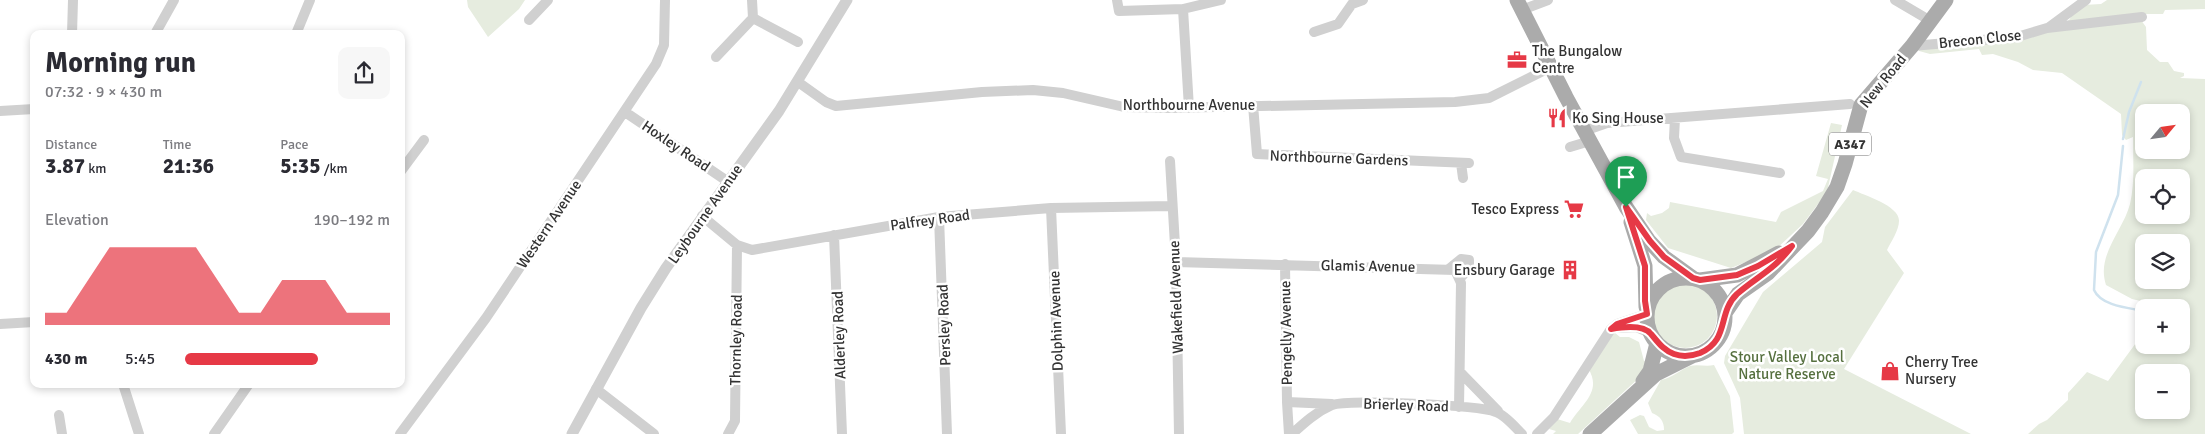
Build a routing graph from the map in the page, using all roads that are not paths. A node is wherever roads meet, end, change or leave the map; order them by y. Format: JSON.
{"nodes":[{"id":1,"x":73,"y":0,"type":"edge"},
{"id":2,"x":174,"y":0,"type":"edge"},
{"id":3,"x":310,"y":0,"type":"edge"},
{"id":4,"x":548,"y":0,"type":"edge"},
{"id":5,"x":665,"y":0,"type":"edge"},
{"id":6,"x":752,"y":0,"type":"edge"},
{"id":7,"x":847,"y":0,"type":"edge"},
{"id":8,"x":1117,"y":0,"type":"edge"},
{"id":9,"x":1221,"y":0,"type":"edge"},
{"id":10,"x":1363,"y":0,"type":"edge"},
{"id":11,"x":1548,"y":0,"type":"edge"},
{"id":12,"x":1895,"y":0,"type":"edge"},
{"id":13,"x":1946,"y":0,"type":"edge"},
{"id":14,"x":2086,"y":0,"type":"edge"},
{"id":15,"x":1520,"y":5,"type":"edge"},
{"id":16,"x":1183,"y":9,"type":"junction"},
{"id":17,"x":2142,"y":17,"type":"dead end"},
{"id":18,"x":753,"y":18,"type":"junction"},
{"id":19,"x":529,"y":20,"type":"dead end"},
{"id":20,"x":1929,"y":20,"type":"junction"},
{"id":21,"x":2047,"y":28,"type":"junction"},
{"id":22,"x":72,"y":30,"type":"edge"},
{"id":23,"x":157,"y":30,"type":"edge"},
{"id":24,"x":298,"y":30,"type":"edge"},
{"id":25,"x":1314,"y":32,"type":"dead end"},
{"id":26,"x":798,"y":42,"type":"dead end"},
{"id":27,"x":1912,"y":46,"type":"junction"},
{"id":28,"x":716,"y":57,"type":"dead end"},
{"id":29,"x":1551,"y":67,"type":"junction"},
{"id":30,"x":798,"y":82,"type":"junction"},
{"id":31,"x":1850,"y":104,"type":"dead end"},
{"id":32,"x":1253,"y":106,"type":"junction"},
{"id":33,"x":1188,"y":108,"type":"junction"},
{"id":34,"x":30,"y":109,"type":"edge"},
{"id":35,"x":0,"y":111,"type":"edge"},
{"id":36,"x":625,"y":112,"type":"junction"},
{"id":37,"x":1675,"y":118,"type":"junction"},
{"id":38,"x":1587,"y":136,"type":"junction"},
{"id":39,"x":424,"y":140,"type":"dead end"},
{"id":40,"x":1570,"y":147,"type":"dead end"},
{"id":41,"x":1170,"y":161,"type":"dead end"},
{"id":42,"x":405,"y":165,"type":"edge"},
{"id":43,"x":1780,"y":173,"type":"dead end"},
{"id":44,"x":1463,"y":178,"type":"dead end"},
{"id":45,"x":727,"y":181,"type":"junction"},
{"id":46,"x":1172,"y":206,"type":"junction"},
{"id":47,"x":1626,"y":207,"type":"junction"},
{"id":48,"x":1051,"y":208,"type":"junction"},
{"id":49,"x":702,"y":216,"type":"junction"},
{"id":50,"x":939,"y":216,"type":"junction"},
{"id":51,"x":834,"y":235,"type":"junction"},
{"id":52,"x":737,"y":245,"type":"junction"},
{"id":53,"x":1792,"y":246,"type":"junction"},
{"id":54,"x":1176,"y":262,"type":"junction"},
{"id":55,"x":1285,"y":264,"type":"junction"},
{"id":56,"x":1450,"y":268,"type":"junction"},
{"id":57,"x":1460,"y":278,"type":"junction"},
{"id":58,"x":1697,"y":279,"type":"junction"},
{"id":59,"x":1647,"y":312,"type":"junction"},
{"id":60,"x":1725,"y":313,"type":"junction"},
{"id":61,"x":30,"y":322,"type":"edge"},
{"id":62,"x":0,"y":324,"type":"edge"},
{"id":63,"x":1611,"y":329,"type":"junction"},
{"id":64,"x":1654,"y":338,"type":"junction"},
{"id":65,"x":1696,"y":355,"type":"junction"},
{"id":66,"x":1460,"y":372,"type":"junction"},
{"id":67,"x":1641,"y":385,"type":"junction"},
{"id":68,"x":124,"y":388,"type":"edge"},
{"id":69,"x":246,"y":388,"type":"edge"},
{"id":70,"x":596,"y":389,"type":"junction"},
{"id":71,"x":1287,"y":402,"type":"junction"},
{"id":72,"x":1333,"y":404,"type":"junction"},
{"id":73,"x":1459,"y":407,"type":"junction"},
{"id":74,"x":1499,"y":412,"type":"junction"},
{"id":75,"x":59,"y":415,"type":"dead end"},
{"id":76,"x":62,"y":434,"type":"edge"},
{"id":77,"x":140,"y":434,"type":"edge"},
{"id":78,"x":214,"y":434,"type":"edge"},
{"id":79,"x":400,"y":434,"type":"edge"},
{"id":80,"x":572,"y":434,"type":"edge"},
{"id":81,"x":654,"y":434,"type":"edge"},
{"id":82,"x":728,"y":434,"type":"edge"},
{"id":83,"x":842,"y":434,"type":"edge"},
{"id":84,"x":947,"y":434,"type":"edge"},
{"id":85,"x":1060,"y":434,"type":"edge"},
{"id":86,"x":1179,"y":434,"type":"edge"},
{"id":87,"x":1290,"y":434,"type":"edge"},
{"id":88,"x":1522,"y":434,"type":"edge"},
{"id":89,"x":1537,"y":434,"type":"edge"},
{"id":90,"x":1590,"y":434,"type":"edge"}],
"edges":[{"from":1,"to":22,"type":"street"},
{"from":2,"to":23,"type":"street"},
{"from":3,"to":24,"type":"street"},
{"from":4,"to":19,"type":"street"},
{"from":5,"to":36,"type":"street","name":"Western Avenue"},
{"from":6,"to":18,"type":"street"},
{"from":7,"to":30,"type":"street","name":"Leybourne Avenue"},
{"from":8,"to":16,"type":"street"},
{"from":9,"to":16,"type":"street"},
{"from":10,"to":25,"type":"street"},
{"from":11,"to":15,"type":"street"},
{"from":12,"to":20,"type":"street"},
{"from":13,"to":20,"type":"main road","name":"New Road","number":"A347"},
{"from":14,"to":21,"type":"street","name":"Brecon Close"},
{"from":15,"to":29,"type":"main road"},
{"from":16,"to":33,"type":"street"},
{"from":17,"to":21,"type":"street","name":"Brecon Close"},
{"from":18,"to":26,"type":"street"},
{"from":18,"to":28,"type":"street"},
{"from":20,"to":27,"type":"main road","name":"New Road","number":"A347"},
{"from":21,"to":27,"type":"street","name":"Brecon Close"},
{"from":27,"to":53,"type":"main road","name":"New Road","number":"A347"},
{"from":29,"to":32,"type":"street","name":"Northbourne Avenue"},
{"from":29,"to":38,"type":"main road"},
{"from":30,"to":33,"type":"street","name":"Northbourne Avenue"},
{"from":30,"to":45,"type":"street","name":"Leybourne Avenue"},
{"from":31,"to":37,"type":"street","name":"New Road"},
{"from":32,"to":33,"type":"street","name":"Northbourne Avenue"},
{"from":32,"to":44,"type":"street","name":"Northbourne Gardens"},
{"from":34,"to":35,"type":"street"},
{"from":36,"to":45,"type":"street","name":"Hoxley Road"},
{"from":36,"to":79,"type":"street","name":"Western Avenue"},
{"from":37,"to":38,"type":"street","name":"New Road"},
{"from":37,"to":43,"type":"street"},
{"from":38,"to":40,"type":"street","name":"New Road"},
{"from":38,"to":47,"type":"main road"},
{"from":39,"to":42,"type":"street"},
{"from":41,"to":46,"type":"street","name":"Wakefield Avenue"},
{"from":45,"to":49,"type":"street","name":"Leybourne Avenue"},
{"from":46,"to":48,"type":"street","name":"Palfrey Road"},
{"from":46,"to":54,"type":"street","name":"Wakefield Avenue"},
{"from":47,"to":58,"type":"main road"},
{"from":47,"to":59,"type":"main road"},
{"from":48,"to":50,"type":"street","name":"Palfrey Road"},
{"from":48,"to":85,"type":"street","name":"Dolphin Avenue"},
{"from":49,"to":52,"type":"street"},
{"from":49,"to":70,"type":"street","name":"Leybourne Avenue"},
{"from":50,"to":51,"type":"street","name":"Palfrey Road"},
{"from":50,"to":84,"type":"street","name":"Persley Road"},
{"from":51,"to":52,"type":"street","name":"Palfrey Road"},
{"from":51,"to":83,"type":"street","name":"Alderley Road"},
{"from":52,"to":82,"type":"street","name":"Thornley Road"},
{"from":53,"to":58,"type":"main road","name":"New Road","number":"A347"},
{"from":53,"to":60,"type":"main road","name":"New Road","number":"A347"},
{"from":54,"to":55,"type":"street","name":"Glamis Avenue"},
{"from":54,"to":86,"type":"street","name":"Wakefield Avenue"},
{"from":55,"to":56,"type":"street","name":"Glamis Avenue"},
{"from":55,"to":71,"type":"street","name":"Pengelly Avenue"},
{"from":56,"to":57,"type":"street"},
{"from":56,"to":57,"type":"street","name":"Glamis Avenue"},
{"from":57,"to":66,"type":"street"},
{"from":58,"to":59,"type":"main road"},
{"from":58,"to":60,"type":"main road"},
{"from":59,"to":63,"type":"street"},
{"from":59,"to":64,"type":"main road"},
{"from":60,"to":65,"type":"main road"},
{"from":61,"to":62,"type":"street"},
{"from":63,"to":64,"type":"street"},
{"from":63,"to":89,"type":"street"},
{"from":64,"to":65,"type":"main road"},
{"from":64,"to":67,"type":"main road"},
{"from":65,"to":67,"type":"main road"},
{"from":66,"to":73,"type":"street"},
{"from":66,"to":74,"type":"street"},
{"from":67,"to":90,"type":"main road"},
{"from":68,"to":77,"type":"street"},
{"from":69,"to":78,"type":"street"},
{"from":70,"to":80,"type":"street","name":"Leybourne Avenue"},
{"from":70,"to":81,"type":"street"},
{"from":71,"to":72,"type":"street","name":"Pengelly Avenue"},
{"from":71,"to":87,"type":"street","name":"Pengelly Avenue"},
{"from":72,"to":73,"type":"street","name":"Brierley Road"},
{"from":72,"to":87,"type":"street"},
{"from":73,"to":74,"type":"street","name":"Brierley Road"},
{"from":74,"to":88,"type":"street"},
{"from":75,"to":76,"type":"street"}]}
